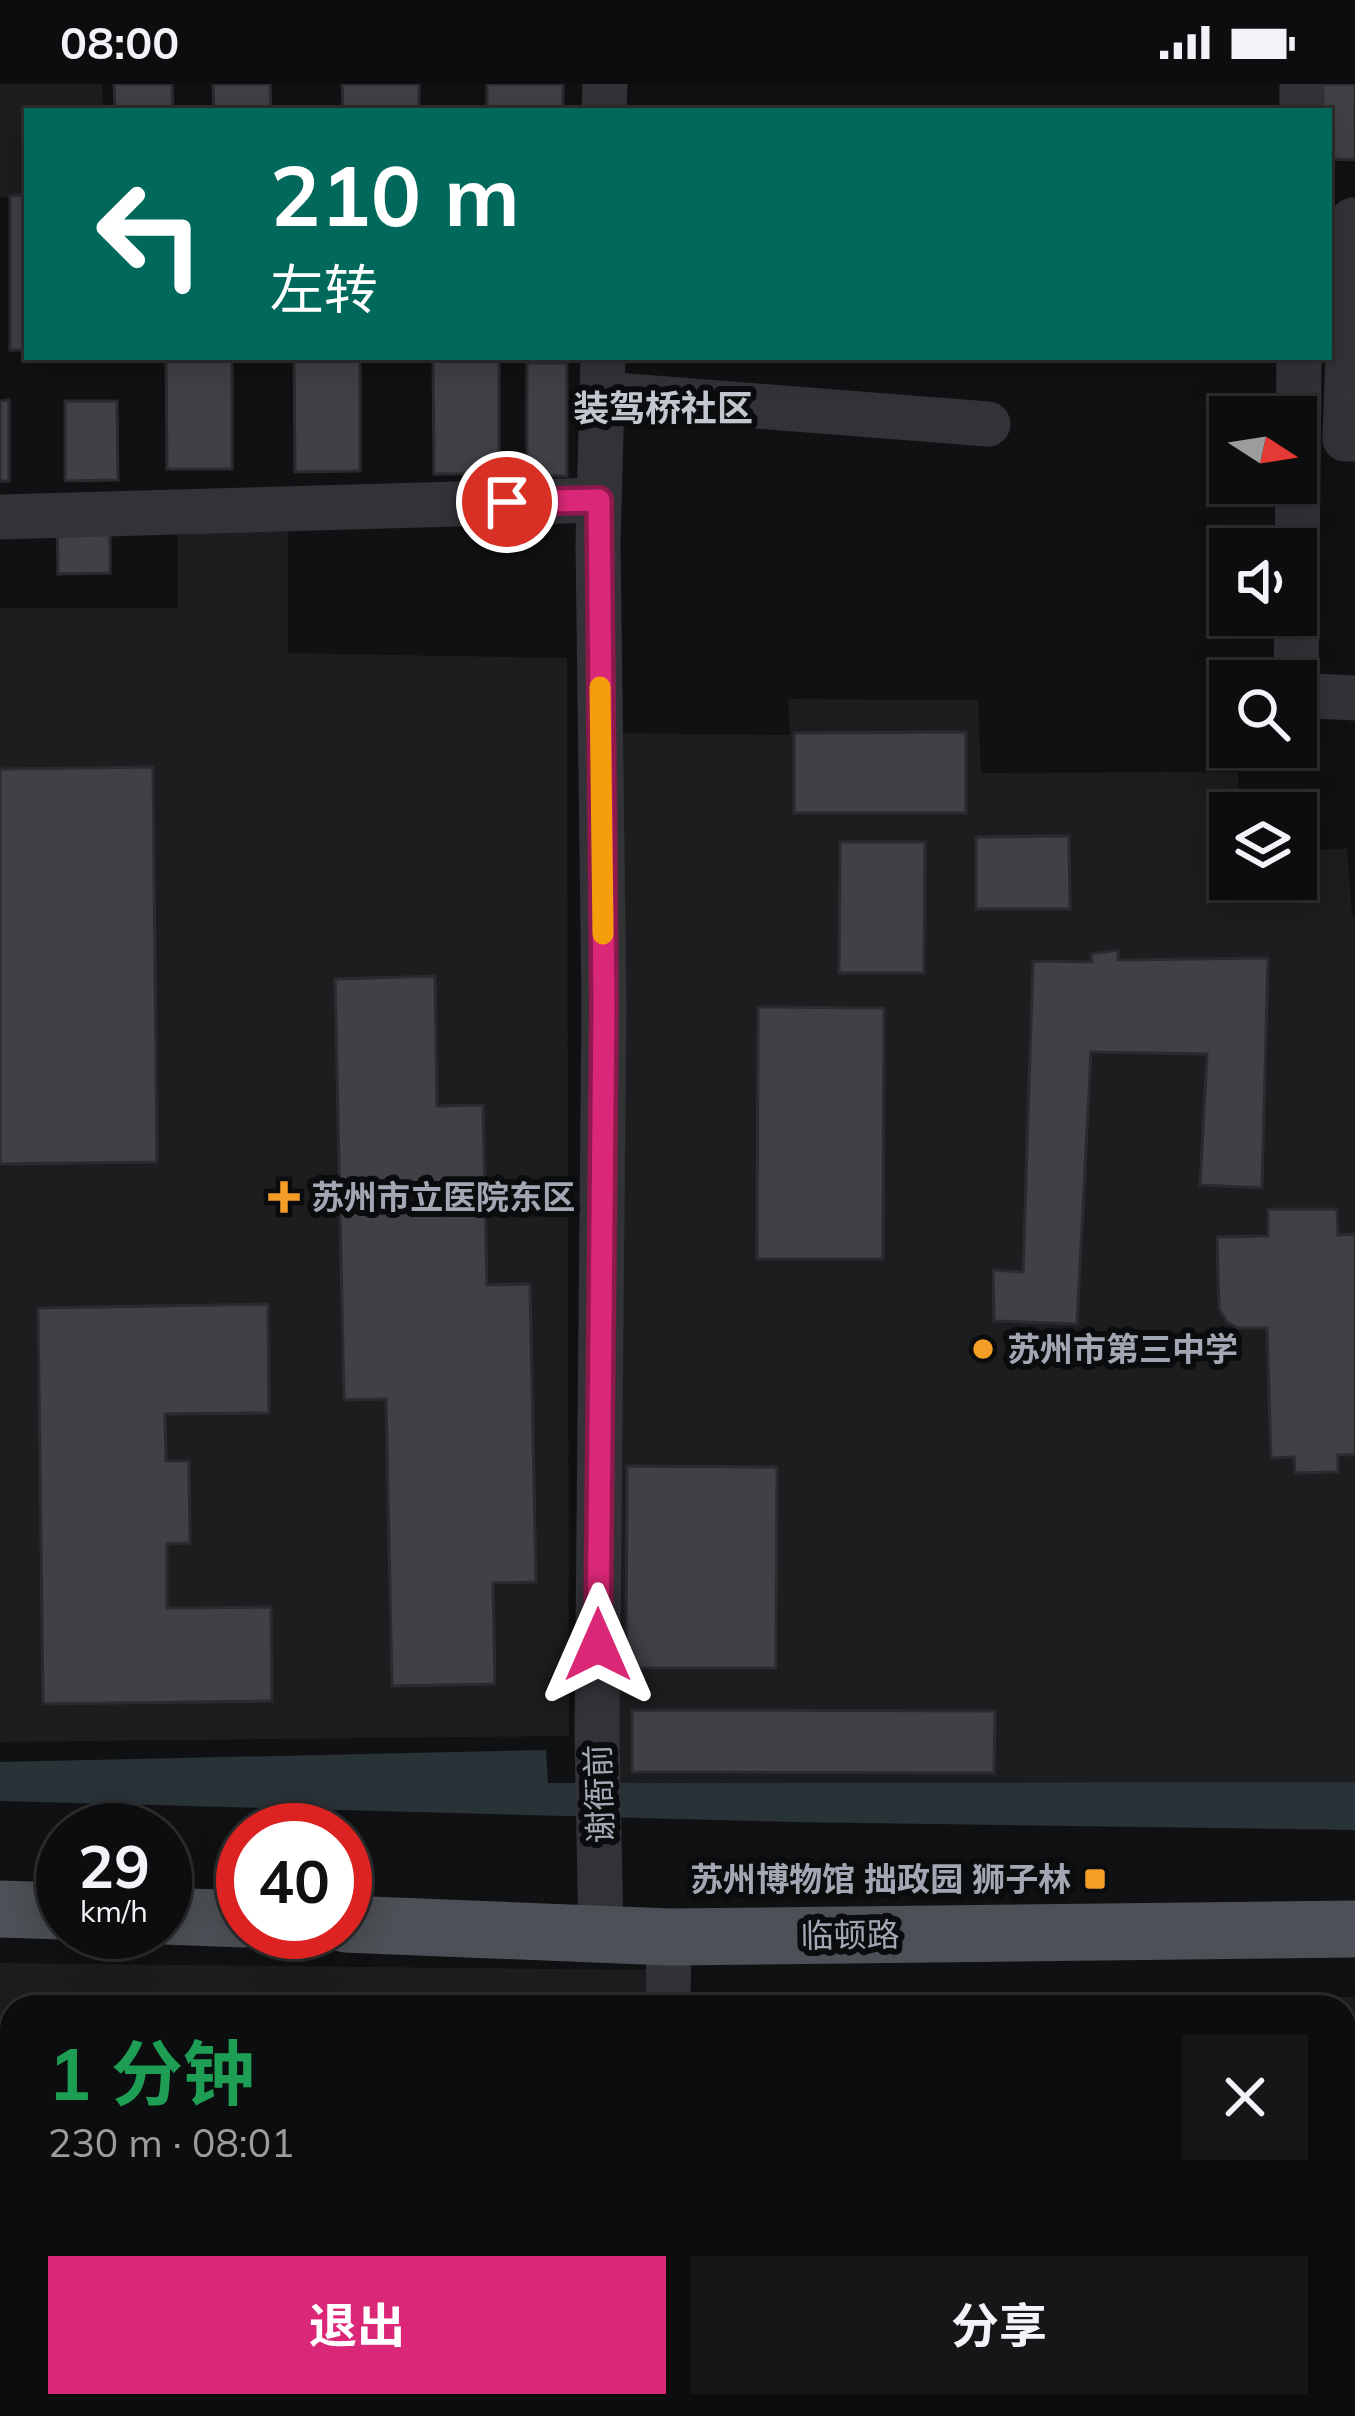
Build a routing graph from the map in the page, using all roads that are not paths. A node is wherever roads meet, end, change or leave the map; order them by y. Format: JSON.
{"nodes":[{"id":1,"x":1353,"y":220,"type":"edge"},
{"id":2,"x":1299,"y":360,"type":"edge"},
{"id":3,"x":603,"y":376,"type":"edge"},
{"id":4,"x":988,"y":424,"type":"dead end"},
{"id":5,"x":1355,"y":439,"type":"edge"},
{"id":6,"x":599,"y":500,"type":"junction"},
{"id":7,"x":0,"y":517,"type":"edge"},
{"id":8,"x":1355,"y":698,"type":"edge"},
{"id":9,"x":0,"y":1909,"type":"edge"},
{"id":10,"x":36,"y":1910,"type":"edge"},
{"id":11,"x":372,"y":1925,"type":"edge"},
{"id":12,"x":1355,"y":1929,"type":"edge"},
{"id":13,"x":601,"y":1935,"type":"junction"},
{"id":14,"x":669,"y":1937,"type":"junction"},
{"id":15,"x":668,"y":1995,"type":"edge"}],
"edges":[{"from":1,"to":5,"type":"street"},
{"from":2,"to":8,"type":"street"},
{"from":3,"to":4,"type":"street"},
{"from":3,"to":6,"type":"street","name":"谢衙前"},
{"from":6,"to":7,"type":"street"},
{"from":6,"to":13,"type":"street","name":"谢衙前"},
{"from":9,"to":10,"type":"main road"},
{"from":11,"to":13,"type":"main road","name":"临顿路"},
{"from":12,"to":14,"type":"main road","name":"临顿路"},
{"from":13,"to":14,"type":"main road","name":"临顿路"},
{"from":14,"to":15,"type":"street"}]}
